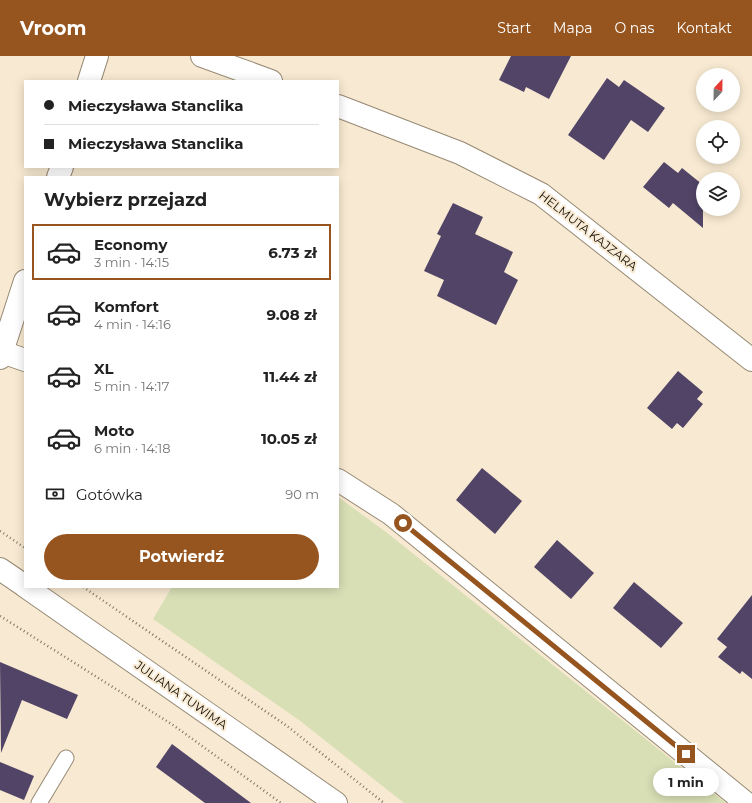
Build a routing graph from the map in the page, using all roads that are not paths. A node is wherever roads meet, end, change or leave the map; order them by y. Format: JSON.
{"nodes":[{"id":1,"x":97,"y":56,"type":"edge"},
{"id":2,"x":202,"y":56,"type":"edge"},
{"id":3,"x":89,"y":80,"type":"edge"},
{"id":4,"x":268,"y":80,"type":"edge"},
{"id":5,"x":339,"y":106,"type":"edge"},
{"id":6,"x":24,"y":284,"type":"edge"},
{"id":7,"x":1,"y":354,"type":"edge"},
{"id":8,"x":24,"y":360,"type":"edge"},
{"id":9,"x":752,"y":360,"type":"edge"},
{"id":10,"x":339,"y":481,"type":"edge"},
{"id":11,"x":0,"y":569,"type":"edge"},
{"id":12,"x":24,"y":586,"type":"edge"},
{"id":13,"x":27,"y":588,"type":"edge"},
{"id":14,"x":66,"y":758,"type":"dead end"},
{"id":15,"x":40,"y":803,"type":"edge"},
{"id":16,"x":336,"y":803,"type":"edge"},
{"id":17,"x":746,"y":803,"type":"edge"}],
"edges":[{"from":1,"to":3,"type":"street"},
{"from":2,"to":4,"type":"street"},
{"from":5,"to":9,"type":"street","name":"HELMUTA KAJZARA"},
{"from":6,"to":7,"type":"street"},
{"from":7,"to":8,"type":"street"},
{"from":10,"to":17,"type":"street"},
{"from":11,"to":12,"type":"street","name":"JULIANA TUWIMA"},
{"from":13,"to":16,"type":"street","name":"JULIANA TUWIMA"},
{"from":14,"to":15,"type":"lane"}]}
